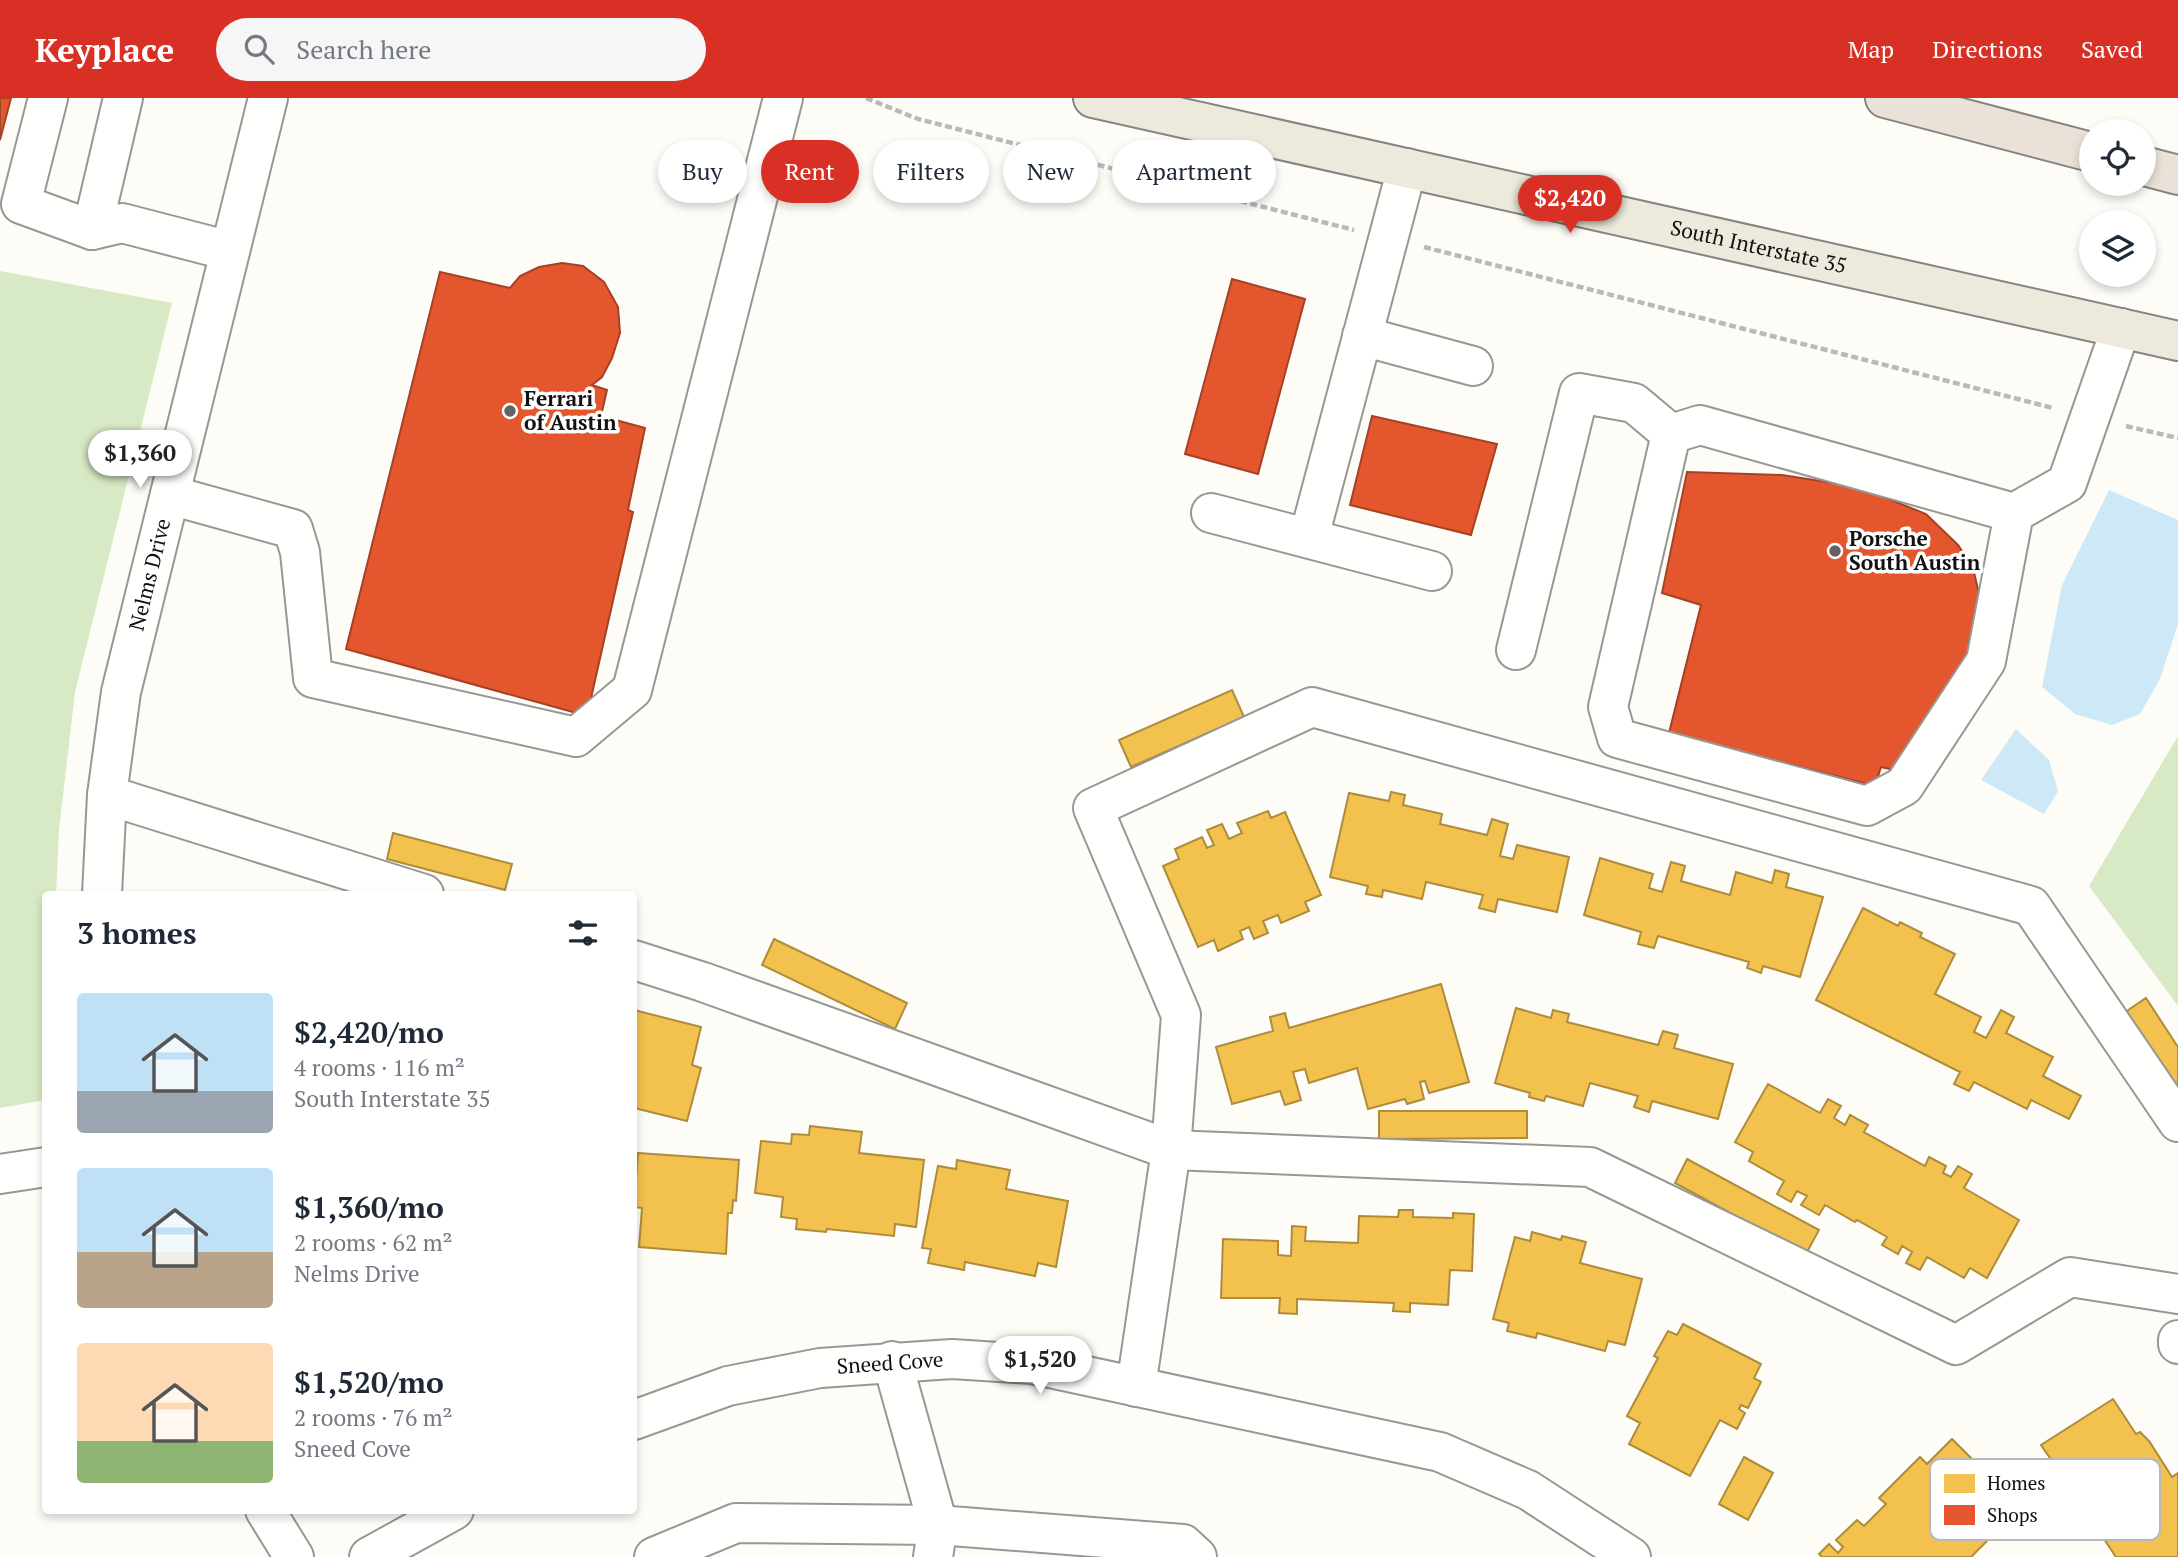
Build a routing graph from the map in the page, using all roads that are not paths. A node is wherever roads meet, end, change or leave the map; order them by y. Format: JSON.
{"nodes":[{"id":1,"x":48,"y":98,"type":"edge"},
{"id":2,"x":123,"y":98,"type":"edge"},
{"id":3,"x":268,"y":98,"type":"edge"},
{"id":4,"x":783,"y":98,"type":"edge"},
{"id":5,"x":1093,"y":98,"type":"edge"},
{"id":6,"x":1885,"y":98,"type":"edge"},
{"id":7,"x":2079,"y":149,"type":"edge"},
{"id":8,"x":1407,"y":168,"type":"junction"},
{"id":9,"x":2156,"y":169,"type":"edge"},
{"id":10,"x":2178,"y":175,"type":"edge"},
{"id":11,"x":92,"y":230,"type":"junction"},
{"id":12,"x":230,"y":251,"type":"junction"},
{"id":13,"x":2121,"y":328,"type":"junction"},
{"id":14,"x":1363,"y":336,"type":"junction"},
{"id":15,"x":2178,"y":341,"type":"edge"},
{"id":16,"x":1472,"y":366,"type":"dead end"},
{"id":17,"x":1671,"y":434,"type":"junction"},
{"id":18,"x":170,"y":495,"type":"junction"},
{"id":19,"x":1211,"y":513,"type":"dead end"},
{"id":20,"x":2014,"y":513,"type":"junction"},
{"id":21,"x":1309,"y":537,"type":"junction"},
{"id":22,"x":1432,"y":571,"type":"dead end"},
{"id":23,"x":1516,"y":650,"type":"dead end"},
{"id":24,"x":107,"y":795,"type":"junction"},
{"id":25,"x":102,"y":891,"type":"edge"},
{"id":26,"x":414,"y":891,"type":"edge"},
{"id":27,"x":637,"y":961,"type":"edge"},
{"id":28,"x":2178,"y":1122,"type":"edge"},
{"id":29,"x":1171,"y":1150,"type":"junction"},
{"id":30,"x":42,"y":1168,"type":"edge"},
{"id":31,"x":0,"y":1174,"type":"edge"},
{"id":32,"x":2178,"y":1294,"type":"edge"},
{"id":33,"x":891,"y":1361,"type":"junction"},
{"id":34,"x":1136,"y":1387,"type":"junction"},
{"id":35,"x":637,"y":1419,"type":"edge"},
{"id":36,"x":267,"y":1514,"type":"edge"},
{"id":37,"x":447,"y":1514,"type":"edge"},
{"id":38,"x":935,"y":1541,"type":"edge"},
{"id":39,"x":294,"y":1557,"type":"edge"},
{"id":40,"x":369,"y":1557,"type":"edge"},
{"id":41,"x":654,"y":1557,"type":"edge"},
{"id":42,"x":1198,"y":1557,"type":"edge"},
{"id":43,"x":1632,"y":1557,"type":"edge"}],
"edges":[{"from":1,"to":11,"type":"street"},
{"from":2,"to":11,"type":"street"},
{"from":3,"to":12,"type":"street","name":"Nelms Drive"},
{"from":4,"to":18,"type":"street"},
{"from":5,"to":8,"type":"main road","name":"South Interstate 35"},
{"from":6,"to":7,"type":"highway"},
{"from":8,"to":13,"type":"main road","name":"South Interstate 35"},
{"from":8,"to":14,"type":"street"},
{"from":9,"to":10,"type":"highway"},
{"from":11,"to":12,"type":"street"},
{"from":12,"to":18,"type":"street","name":"Nelms Drive"},
{"from":13,"to":15,"type":"main road","name":"South Interstate 35"},
{"from":13,"to":20,"type":"street"},
{"from":14,"to":16,"type":"street"},
{"from":14,"to":21,"type":"street"},
{"from":17,"to":20,"type":"street"},
{"from":17,"to":20,"type":"street"},
{"from":17,"to":23,"type":"street"},
{"from":18,"to":24,"type":"street","name":"Nelms Drive"},
{"from":19,"to":21,"type":"street"},
{"from":21,"to":22,"type":"street"},
{"from":24,"to":25,"type":"street","name":"Nelms Drive"},
{"from":24,"to":26,"type":"street"},
{"from":27,"to":29,"type":"street"},
{"from":28,"to":29,"type":"street"},
{"from":29,"to":32,"type":"street"},
{"from":29,"to":34,"type":"street"},
{"from":30,"to":31,"type":"street"},
{"from":33,"to":34,"type":"street","name":"Sneed Cove"},
{"from":33,"to":35,"type":"street","name":"Sneed Cove"},
{"from":33,"to":38,"type":"street"},
{"from":34,"to":43,"type":"street","name":"Sneed Cove"},
{"from":36,"to":39,"type":"street"},
{"from":37,"to":40,"type":"street"},
{"from":38,"to":41,"type":"street"},
{"from":38,"to":42,"type":"street"}]}
